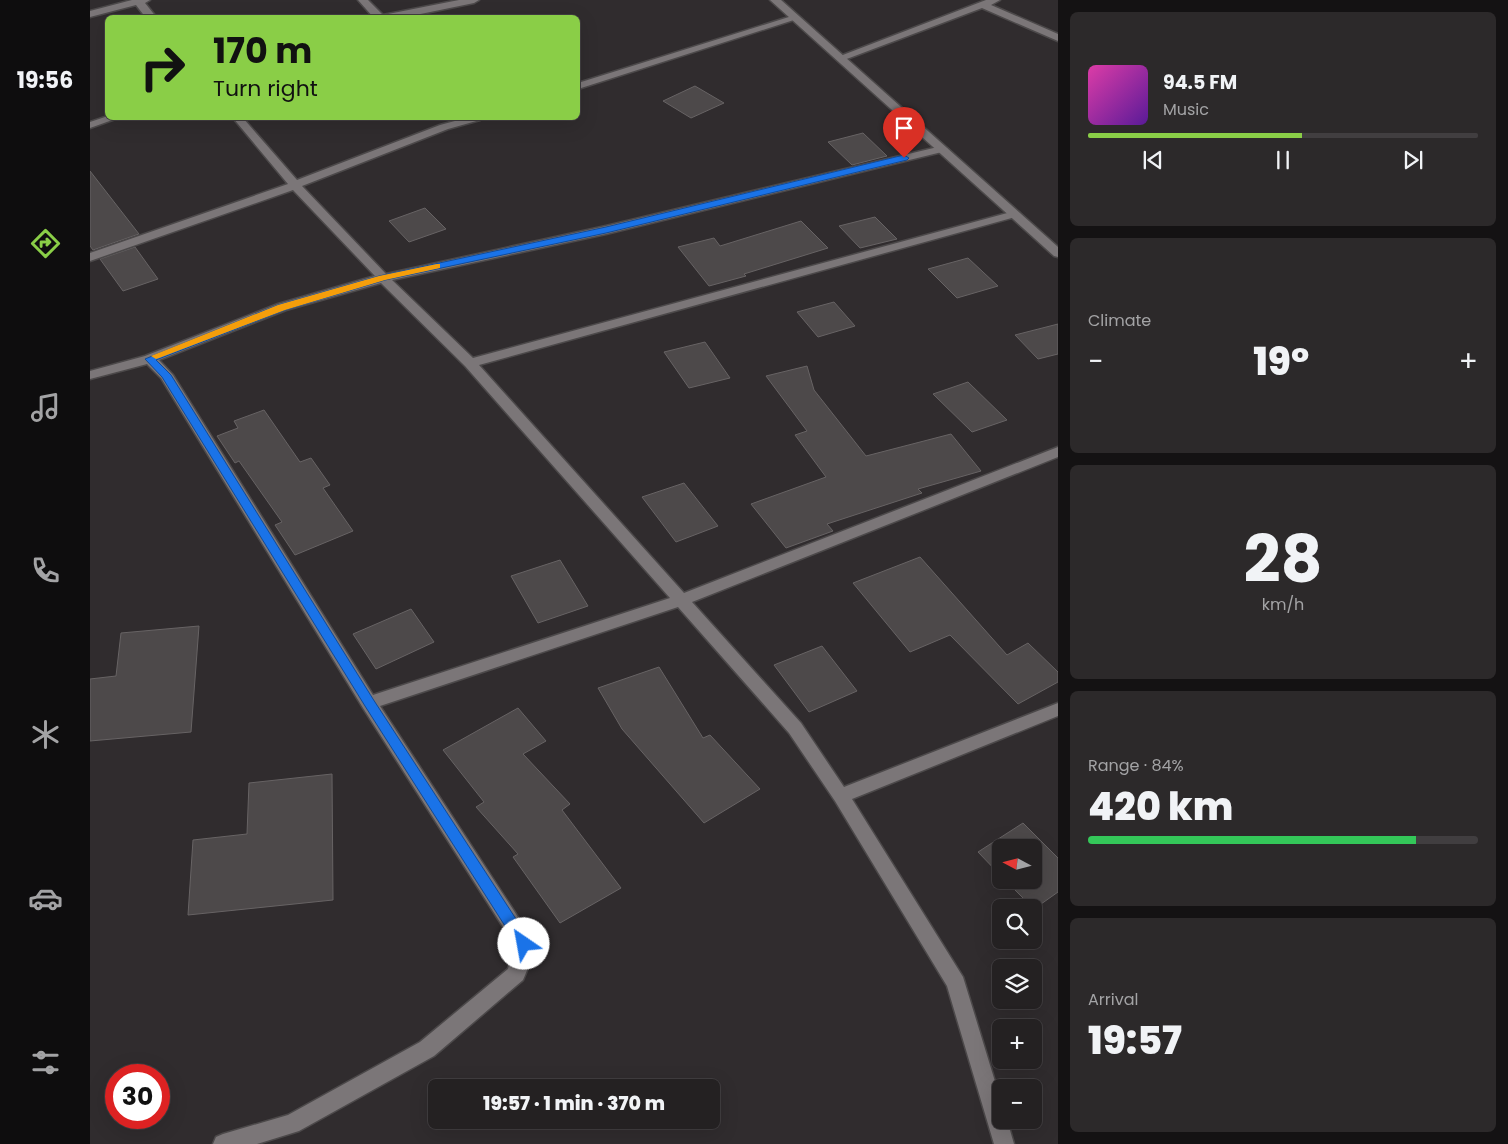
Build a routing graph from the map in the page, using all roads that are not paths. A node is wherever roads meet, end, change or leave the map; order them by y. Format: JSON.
{"nodes":[{"id":1,"x":363,"y":0,"type":"edge"},
{"id":2,"x":474,"y":0,"type":"edge"},
{"id":3,"x":775,"y":0,"type":"edge"},
{"id":4,"x":995,"y":0,"type":"edge"},
{"id":5,"x":140,"y":1,"type":"edge"},
{"id":6,"x":983,"y":5,"type":"junction"},
{"id":7,"x":90,"y":14,"type":"edge"},
{"id":8,"x":150,"y":15,"type":"edge"},
{"id":9,"x":377,"y":15,"type":"edge"},
{"id":10,"x":399,"y":15,"type":"edge"},
{"id":11,"x":795,"y":18,"type":"junction"},
{"id":12,"x":1058,"y":38,"type":"edge"},
{"id":13,"x":840,"y":58,"type":"junction"},
{"id":14,"x":580,"y":85,"type":"edge"},
{"id":15,"x":106,"y":120,"type":"edge"},
{"id":16,"x":240,"y":120,"type":"edge"},
{"id":17,"x":469,"y":120,"type":"edge"},
{"id":18,"x":90,"y":125,"type":"edge"},
{"id":19,"x":942,"y":149,"type":"junction"},
{"id":20,"x":295,"y":185,"type":"junction"},
{"id":21,"x":1015,"y":214,"type":"junction"},
{"id":22,"x":1058,"y":253,"type":"edge"},
{"id":23,"x":90,"y":257,"type":"edge"},
{"id":24,"x":383,"y":278,"type":"junction"},
{"id":25,"x":150,"y":359,"type":"junction"},
{"id":26,"x":470,"y":363,"type":"junction"},
{"id":27,"x":90,"y":375,"type":"edge"},
{"id":28,"x":1058,"y":452,"type":"edge"},
{"id":29,"x":682,"y":600,"type":"junction"},
{"id":30,"x":369,"y":703,"type":"junction"},
{"id":31,"x":1058,"y":709,"type":"edge"},
{"id":32,"x":841,"y":796,"type":"junction"},
{"id":33,"x":223,"y":1144,"type":"edge"},
{"id":34,"x":1004,"y":1144,"type":"edge"}],
"edges":[{"from":1,"to":9,"type":"street"},
{"from":2,"to":10,"type":"street"},
{"from":3,"to":11,"type":"street"},
{"from":4,"to":6,"type":"street"},
{"from":5,"to":7,"type":"street"},
{"from":5,"to":8,"type":"street"},
{"from":6,"to":12,"type":"street"},
{"from":6,"to":13,"type":"street"},
{"from":11,"to":13,"type":"street"},
{"from":11,"to":14,"type":"street"},
{"from":13,"to":19,"type":"street"},
{"from":15,"to":18,"type":"street"},
{"from":16,"to":20,"type":"street"},
{"from":17,"to":20,"type":"street"},
{"from":19,"to":21,"type":"street"},
{"from":19,"to":24,"type":"street"},
{"from":20,"to":23,"type":"street"},
{"from":20,"to":24,"type":"street"},
{"from":21,"to":22,"type":"street"},
{"from":21,"to":26,"type":"street"},
{"from":24,"to":25,"type":"street"},
{"from":24,"to":26,"type":"street"},
{"from":25,"to":27,"type":"street"},
{"from":25,"to":30,"type":"street"},
{"from":26,"to":29,"type":"street"},
{"from":28,"to":29,"type":"street"},
{"from":29,"to":30,"type":"street"},
{"from":29,"to":32,"type":"street"},
{"from":30,"to":33,"type":"street"},
{"from":31,"to":32,"type":"street"},
{"from":32,"to":34,"type":"street"}]}
